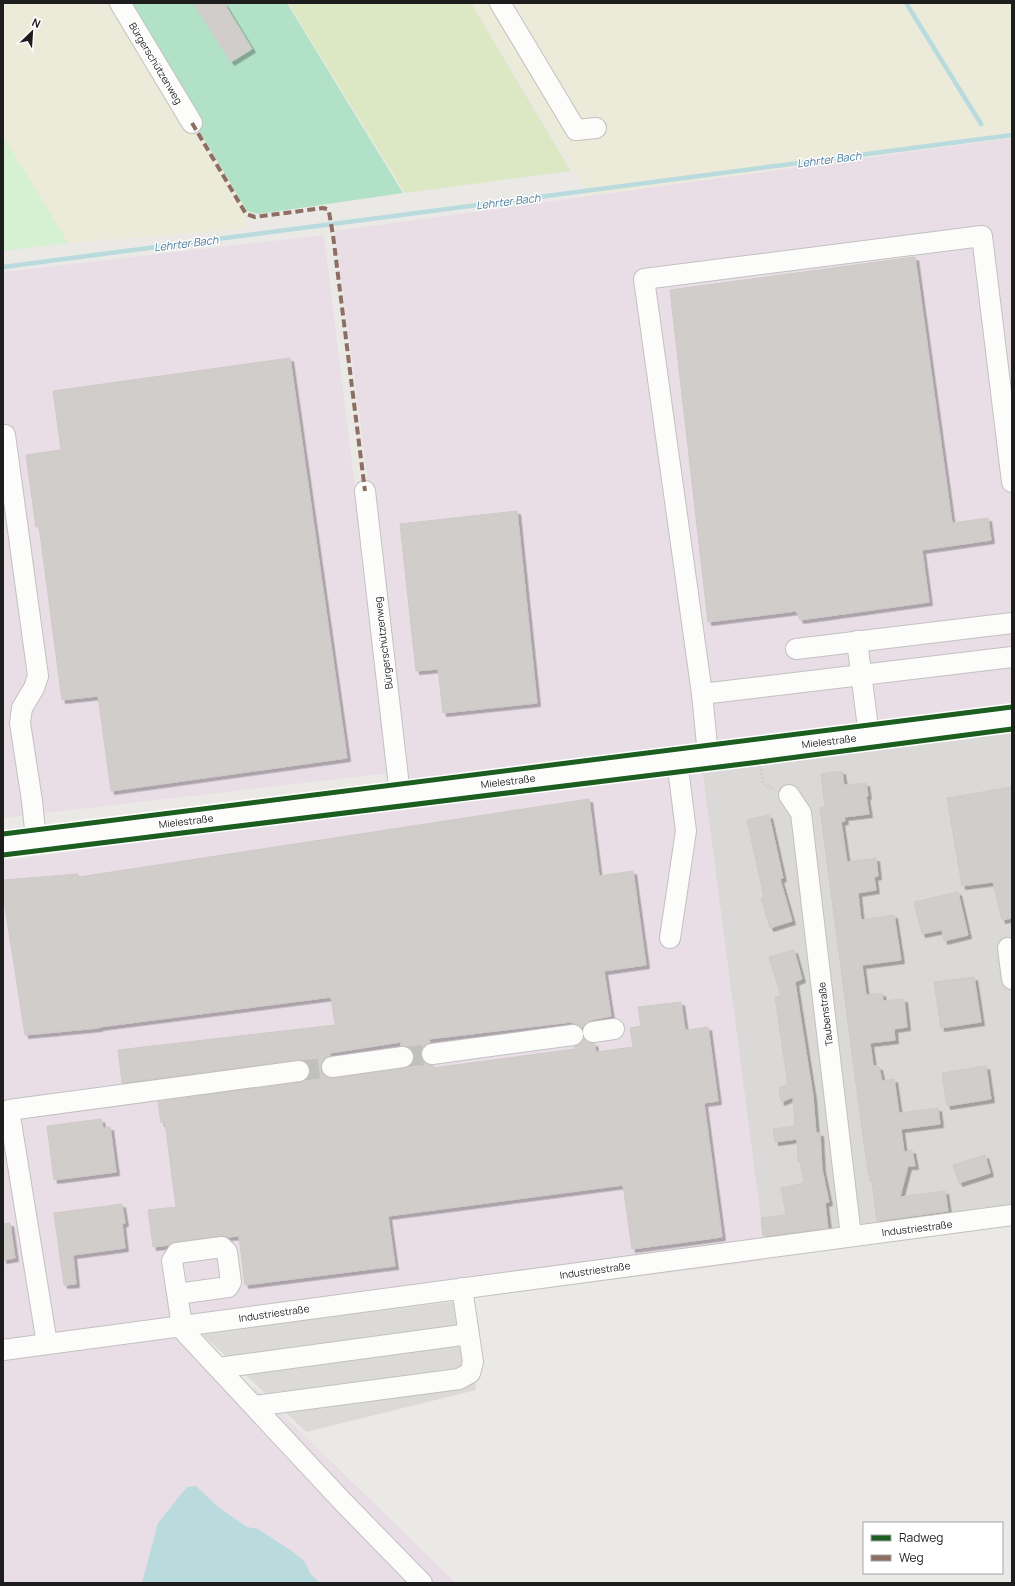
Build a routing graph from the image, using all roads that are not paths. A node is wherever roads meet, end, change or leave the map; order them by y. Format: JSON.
{"nodes":[{"id":1,"x":120,"y":3,"type":"edge"},
{"id":2,"x":500,"y":3,"type":"edge"},
{"id":3,"x":192,"y":123,"type":"dead end"},
{"id":4,"x":596,"y":128,"type":"dead end"},
{"id":5,"x":5,"y":435,"type":"dead end"},
{"id":6,"x":1012,"y":482,"type":"edge"},
{"id":7,"x":365,"y":491,"type":"dead end"},
{"id":8,"x":1012,"y":623,"type":"edge"},
{"id":9,"x":857,"y":641,"type":"junction"},
{"id":10,"x":796,"y":649,"type":"dead end"},
{"id":11,"x":1012,"y":657,"type":"edge"},
{"id":12,"x":862,"y":675,"type":"junction"},
{"id":13,"x":702,"y":694,"type":"junction"},
{"id":14,"x":1012,"y":717,"type":"edge"},
{"id":15,"x":869,"y":736,"type":"junction"},
{"id":16,"x":708,"y":755,"type":"junction"},
{"id":17,"x":677,"y":760,"type":"junction"},
{"id":18,"x":400,"y":795,"type":"junction"},
{"id":19,"x":789,"y":795,"type":"road end"},
{"id":20,"x":36,"y":839,"type":"junction"},
{"id":21,"x":3,"y":844,"type":"edge"},
{"id":22,"x":670,"y":938,"type":"dead end"},
{"id":23,"x":1008,"y":948,"type":"dead end"},
{"id":24,"x":1012,"y":980,"type":"edge"},
{"id":25,"x":614,"y":1030,"type":"dead end"},
{"id":26,"x":593,"y":1032,"type":"dead end"},
{"id":27,"x":573,"y":1035,"type":"dead end"},
{"id":28,"x":432,"y":1054,"type":"tunnel mouth"},
{"id":29,"x":403,"y":1057,"type":"tunnel mouth"},
{"id":30,"x":332,"y":1067,"type":"tunnel mouth"},
{"id":31,"x":299,"y":1071,"type":"tunnel mouth"},
{"id":32,"x":1012,"y":1216,"type":"edge"},
{"id":33,"x":851,"y":1236,"type":"junction"},
{"id":34,"x":462,"y":1288,"type":"junction"},
{"id":35,"x":177,"y":1294,"type":"dead end"},
{"id":36,"x":181,"y":1326,"type":"junction"},
{"id":37,"x":469,"y":1334,"type":"junction"},
{"id":38,"x":47,"y":1344,"type":"junction"},
{"id":39,"x":3,"y":1350,"type":"edge"},
{"id":40,"x":218,"y":1368,"type":"junction"},
{"id":41,"x":254,"y":1406,"type":"junction"},
{"id":42,"x":422,"y":1583,"type":"edge"}],
"edges":[{"from":1,"to":3,"type":"street","name":"Bürgerschützenweg"},
{"from":2,"to":4,"type":"street"},
{"from":5,"to":20,"type":"street"},
{"from":6,"to":13,"type":"street"},
{"from":7,"to":18,"type":"street","name":"Bürgerschützenweg"},
{"from":8,"to":9,"type":"street"},
{"from":9,"to":10,"type":"street"},
{"from":9,"to":12,"type":"street"},
{"from":11,"to":12,"type":"street"},
{"from":12,"to":13,"type":"street"},
{"from":12,"to":15,"type":"street"},
{"from":13,"to":16,"type":"street"},
{"from":14,"to":15,"type":"street","name":"Mielestraße"},
{"from":15,"to":16,"type":"street","name":"Mielestraße"},
{"from":16,"to":17,"type":"street","name":"Mielestraße"},
{"from":17,"to":18,"type":"street","name":"Mielestraße"},
{"from":17,"to":22,"type":"street"},
{"from":18,"to":20,"type":"street","name":"Mielestraße"},
{"from":19,"to":33,"type":"street","name":"Taubenstraße"},
{"from":20,"to":21,"type":"street","name":"Mielestraße"},
{"from":23,"to":24,"type":"street"},
{"from":25,"to":26,"type":"street"},
{"from":27,"to":28,"type":"street"},
{"from":29,"to":30,"type":"street"},
{"from":31,"to":38,"type":"street"},
{"from":32,"to":33,"type":"street","name":"Industriestraße"},
{"from":33,"to":34,"type":"street","name":"Industriestraße"},
{"from":34,"to":36,"type":"street","name":"Industriestraße"},
{"from":34,"to":37,"type":"street"},
{"from":35,"to":36,"type":"street"},
{"from":36,"to":38,"type":"street","name":"Industriestraße"},
{"from":36,"to":40,"type":"street"},
{"from":37,"to":40,"type":"street"},
{"from":37,"to":41,"type":"street"},
{"from":38,"to":39,"type":"street","name":"Industriestraße"},
{"from":40,"to":41,"type":"street"},
{"from":41,"to":42,"type":"street"}]}
